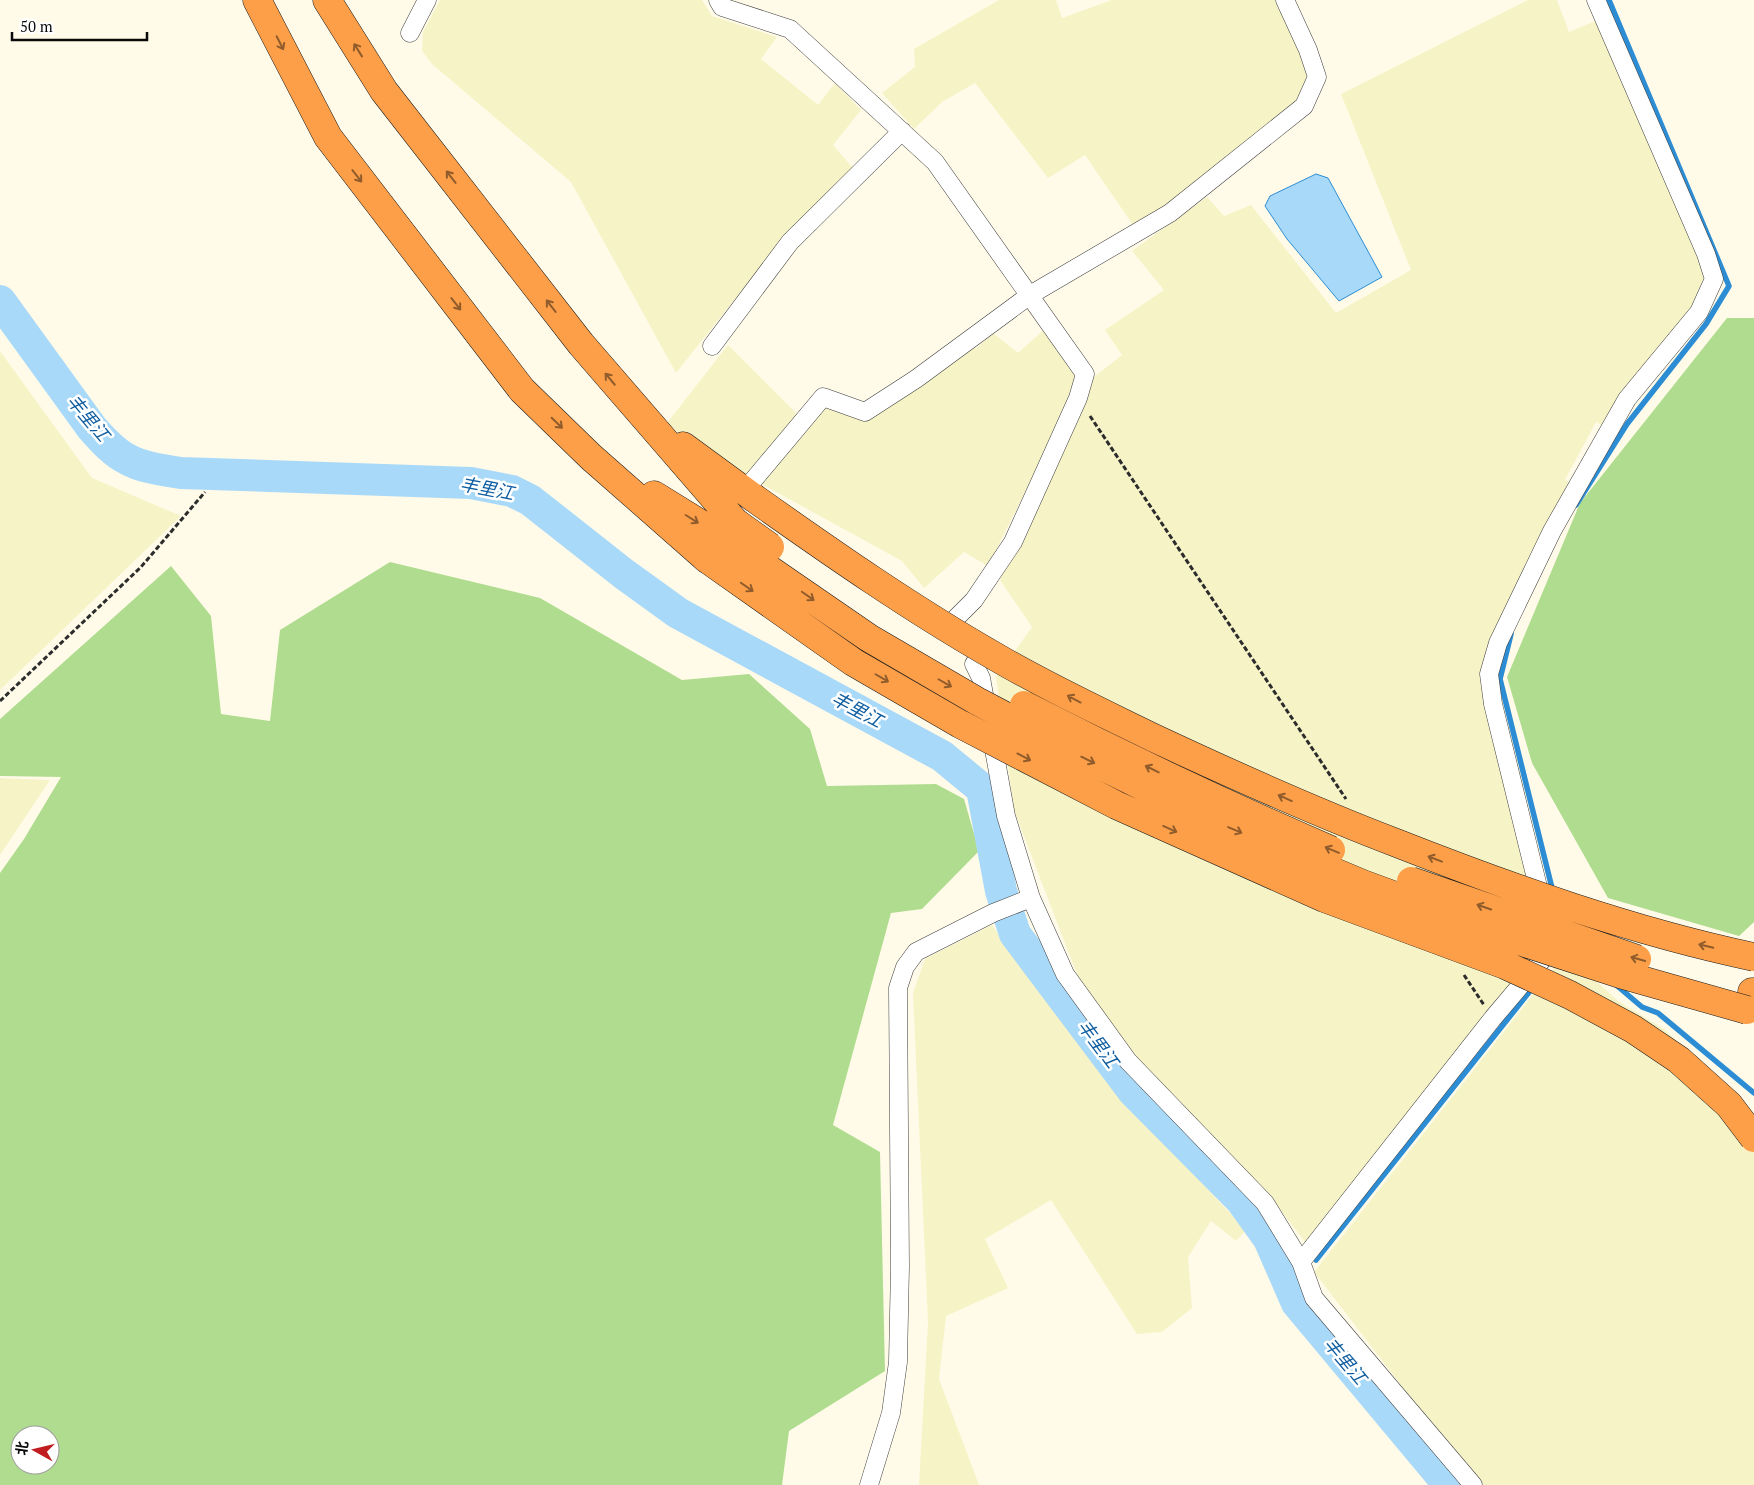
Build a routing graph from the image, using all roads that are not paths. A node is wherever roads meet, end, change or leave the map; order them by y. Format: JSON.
{"nodes":[{"id":1,"x":257,"y":0,"type":"edge"},
{"id":2,"x":327,"y":0,"type":"edge"},
{"id":3,"x":427,"y":0,"type":"edge"},
{"id":4,"x":718,"y":0,"type":"edge"},
{"id":5,"x":1285,"y":0,"type":"edge"},
{"id":6,"x":1596,"y":0,"type":"edge"},
{"id":7,"x":410,"y":33,"type":"dead end"},
{"id":8,"x":902,"y":131,"type":"junction"},
{"id":9,"x":1030,"y":295,"type":"junction"},
{"id":10,"x":712,"y":346,"type":"dead end"},
{"id":11,"x":640,"y":414,"type":"junction"},
{"id":12,"x":591,"y":457,"type":"junction"},
{"id":13,"x":752,"y":491,"type":"junction"},
{"id":14,"x":730,"y":530,"type":"junction"},
{"id":15,"x":946,"y":628,"type":"dead end"},
{"id":16,"x":974,"y":664,"type":"dead end"},
{"id":17,"x":1027,"y":900,"type":"junction"},
{"id":18,"x":1754,"y":957,"type":"edge"},
{"id":19,"x":1752,"y":1001,"type":"edge"},
{"id":20,"x":1754,"y":1138,"type":"edge"},
{"id":21,"x":1301,"y":1262,"type":"junction"},
{"id":22,"x":869,"y":1485,"type":"edge"},
{"id":23,"x":1473,"y":1485,"type":"edge"}],
"edges":[{"from":1,"to":12,"type":"highway","one_way":true},
{"from":11,"to":2,"type":"highway","one_way":true},
{"from":3,"to":7,"type":"street"},
{"from":4,"to":8,"type":"street"},
{"from":5,"to":9,"type":"street"},
{"from":6,"to":21,"type":"street"},
{"from":8,"to":9,"type":"street"},
{"from":8,"to":10,"type":"street"},
{"from":9,"to":13,"type":"street"},
{"from":9,"to":15,"type":"street"},
{"from":11,"to":13,"type":"highway"},
{"from":11,"to":14,"type":"highway"},
{"from":12,"to":14,"type":"highway","one_way":true},
{"from":12,"to":20,"type":"highway","one_way":true,"bridge":true},
{"from":18,"to":13,"type":"highway","one_way":true,"bridge":true},
{"from":14,"to":19,"type":"highway","bridge":true},
{"from":16,"to":17,"type":"street"},
{"from":17,"to":21,"type":"street"},
{"from":17,"to":22,"type":"street"},
{"from":21,"to":23,"type":"street"}]}
